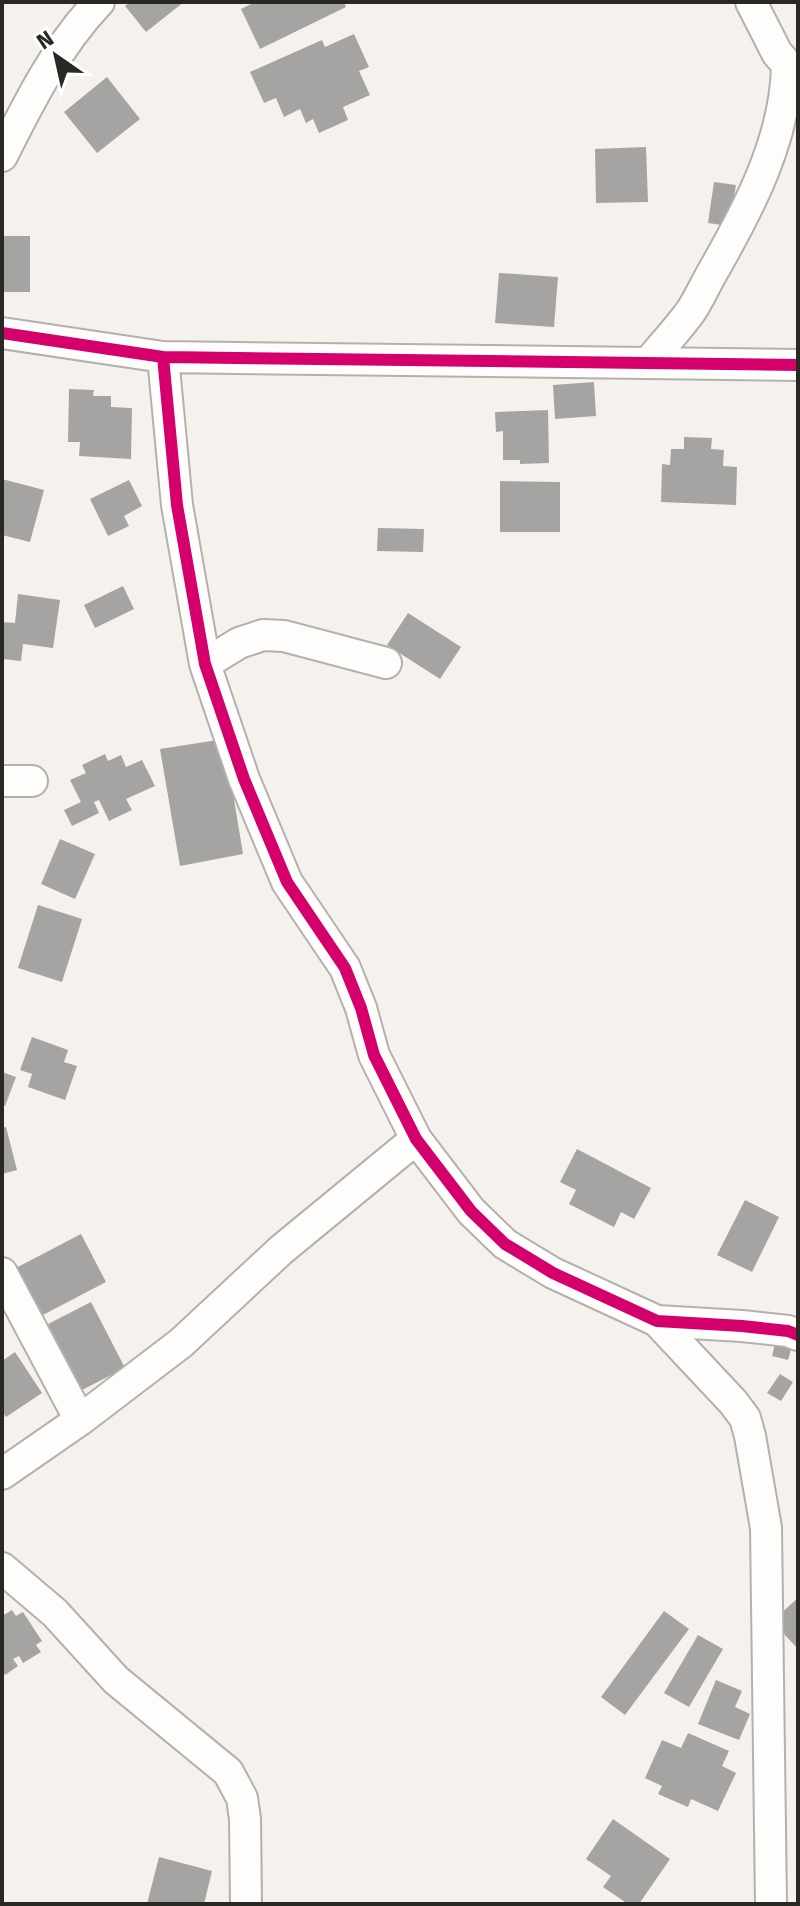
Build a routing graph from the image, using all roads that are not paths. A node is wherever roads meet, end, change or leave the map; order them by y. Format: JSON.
{"nodes":[{"id":1,"x":99,"y":2,"type":"edge"},
{"id":2,"x":751,"y":2,"type":"edge"},
{"id":3,"x":792,"y":71,"type":"edge"},
{"id":4,"x":2,"y":156,"type":"edge"},
{"id":5,"x":2,"y":333,"type":"edge"},
{"id":6,"x":163,"y":357,"type":"junction"},
{"id":7,"x":648,"y":363,"type":"junction"},
{"id":8,"x":798,"y":365,"type":"edge"},
{"id":9,"x":386,"y":663,"type":"dead end"},
{"id":10,"x":205,"y":664,"type":"junction"},
{"id":11,"x":2,"y":781,"type":"edge"},
{"id":12,"x":32,"y":781,"type":"dead end"},
{"id":13,"x":416,"y":1139,"type":"junction"},
{"id":14,"x":2,"y":1273,"type":"edge"},
{"id":15,"x":657,"y":1321,"type":"junction"},
{"id":16,"x":798,"y":1335,"type":"edge"},
{"id":17,"x":80,"y":1420,"type":"junction"},
{"id":18,"x":2,"y":1474,"type":"edge"},
{"id":19,"x":2,"y":1568,"type":"edge"},
{"id":20,"x":246,"y":1904,"type":"edge"},
{"id":21,"x":771,"y":1904,"type":"edge"}],
"edges":[{"from":1,"to":4,"type":"street"},
{"from":2,"to":3,"type":"street"},
{"from":3,"to":7,"type":"street"},
{"from":5,"to":6,"type":"street"},
{"from":6,"to":7,"type":"street"},
{"from":6,"to":10,"type":"street"},
{"from":7,"to":8,"type":"street"},
{"from":9,"to":10,"type":"street"},
{"from":10,"to":13,"type":"street"},
{"from":11,"to":12,"type":"street"},
{"from":13,"to":15,"type":"street"},
{"from":13,"to":17,"type":"street"},
{"from":14,"to":17,"type":"street"},
{"from":15,"to":16,"type":"street"},
{"from":15,"to":21,"type":"street"},
{"from":17,"to":18,"type":"street"},
{"from":19,"to":20,"type":"street"}]}
